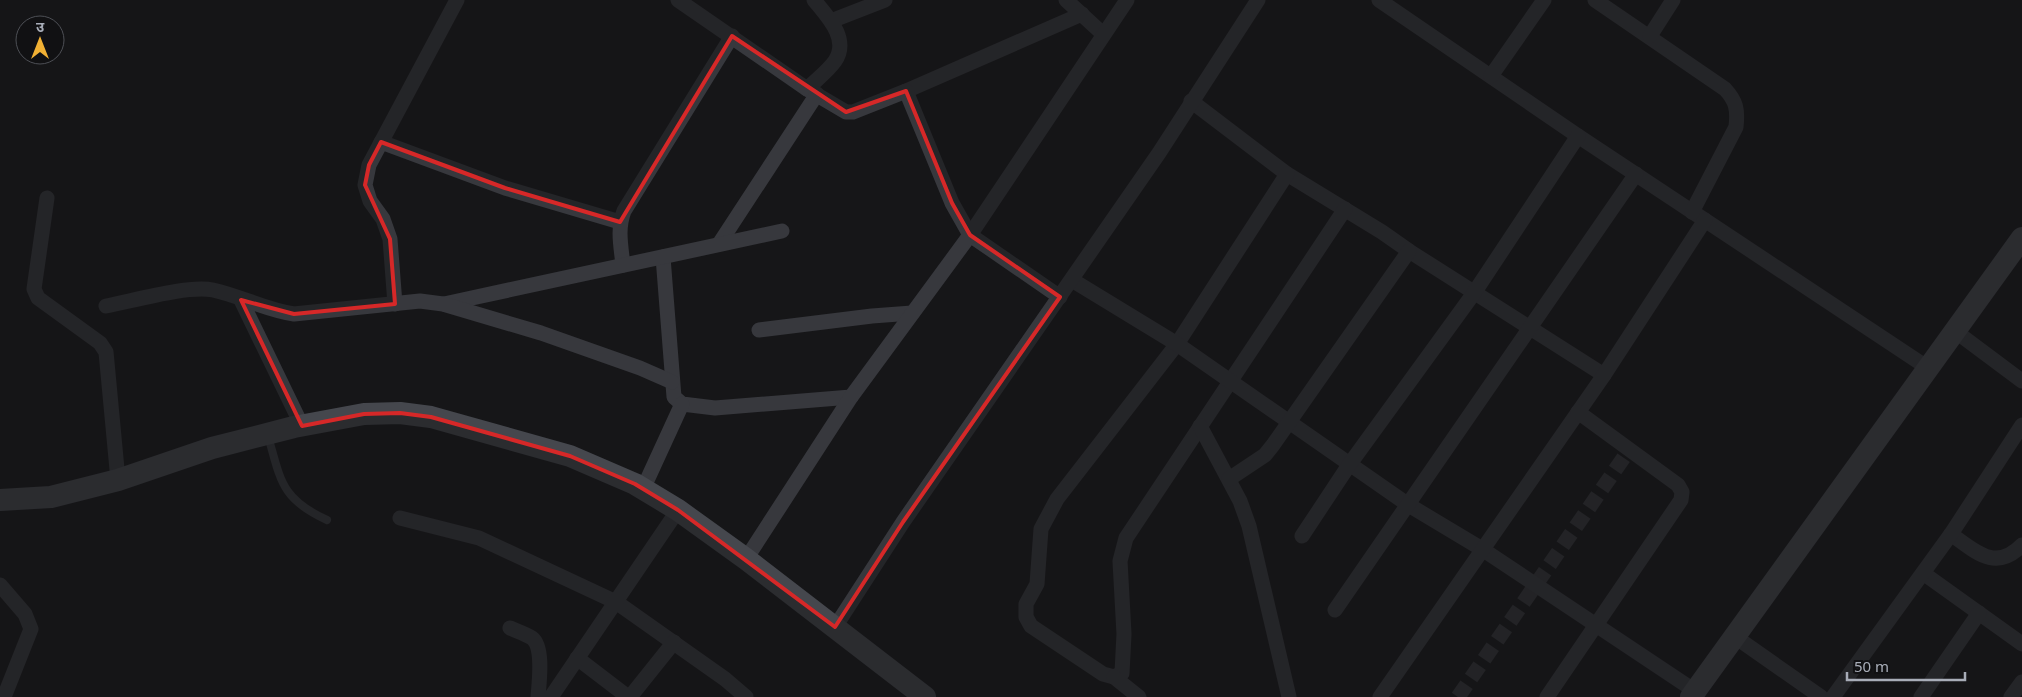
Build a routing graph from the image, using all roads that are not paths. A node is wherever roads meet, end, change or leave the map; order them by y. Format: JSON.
{"nodes":[{"id":1,"x":457,"y":0,"type":"edge"},
{"id":2,"x":678,"y":0,"type":"edge"},
{"id":3,"x":814,"y":0,"type":"edge"},
{"id":4,"x":885,"y":0,"type":"edge"},
{"id":5,"x":1066,"y":0,"type":"edge"},
{"id":6,"x":1127,"y":0,"type":"edge"},
{"id":7,"x":1258,"y":0,"type":"edge"},
{"id":8,"x":1379,"y":0,"type":"edge"},
{"id":9,"x":1544,"y":0,"type":"edge"},
{"id":10,"x":1595,"y":0,"type":"edge"},
{"id":11,"x":1673,"y":0,"type":"edge"},
{"id":12,"x":868,"y":4,"type":"edge"},
{"id":13,"x":1082,"y":14,"type":"junction"},
{"id":14,"x":831,"y":21,"type":"junction"},
{"id":15,"x":1103,"y":34,"type":"junction"},
{"id":16,"x":732,"y":36,"type":"junction"},
{"id":17,"x":1650,"y":36,"type":"junction"},
{"id":18,"x":1491,"y":76,"type":"junction"},
{"id":19,"x":812,"y":92,"type":"junction"},
{"id":20,"x":906,"y":92,"type":"junction"},
{"id":21,"x":1191,"y":101,"type":"junction"},
{"id":22,"x":1578,"y":136,"type":"junction"},
{"id":23,"x":381,"y":142,"type":"junction"},
{"id":24,"x":1287,"y":174,"type":"junction"},
{"id":25,"x":1636,"y":174,"type":"junction"},
{"id":26,"x":48,"y":198,"type":"dead end"},
{"id":27,"x":1345,"y":209,"type":"junction"},
{"id":28,"x":1692,"y":212,"type":"junction"},
{"id":29,"x":1705,"y":220,"type":"junction"},
{"id":30,"x":620,"y":222,"type":"junction"},
{"id":31,"x":782,"y":231,"type":"dead end"},
{"id":32,"x":970,"y":235,"type":"junction"},
{"id":33,"x":2022,"y":238,"type":"edge"},
{"id":34,"x":719,"y":244,"type":"junction"},
{"id":35,"x":1409,"y":251,"type":"junction"},
{"id":36,"x":663,"y":257,"type":"junction"},
{"id":37,"x":623,"y":265,"type":"junction"},
{"id":38,"x":1072,"y":280,"type":"junction"},
{"id":39,"x":1474,"y":293,"type":"junction"},
{"id":40,"x":1060,"y":297,"type":"junction"},
{"id":41,"x":241,"y":300,"type":"junction"},
{"id":42,"x":395,"y":304,"type":"junction"},
{"id":43,"x":443,"y":304,"type":"junction"},
{"id":44,"x":106,"y":306,"type":"dead end"},
{"id":45,"x":912,"y":313,"type":"junction"},
{"id":46,"x":1529,"y":328,"type":"junction"},
{"id":47,"x":759,"y":330,"type":"dead end"},
{"id":48,"x":1955,"y":331,"type":"junction"},
{"id":49,"x":1177,"y":344,"type":"junction"},
{"id":50,"x":1928,"y":368,"type":"junction"},
{"id":51,"x":1604,"y":375,"type":"junction"},
{"id":52,"x":1231,"y":380,"type":"junction"},
{"id":53,"x":2022,"y":381,"type":"edge"},
{"id":54,"x":672,"y":382,"type":"junction"},
{"id":55,"x":851,"y":397,"type":"junction"},
{"id":56,"x":682,"y":404,"type":"junction"},
{"id":57,"x":1578,"y":412,"type":"junction"},
{"id":58,"x":1289,"y":420,"type":"junction"},
{"id":59,"x":2022,"y":425,"type":"edge"},
{"id":60,"x":302,"y":426,"type":"junction"},
{"id":61,"x":1200,"y":426,"type":"junction"},
{"id":62,"x":268,"y":434,"type":"junction"},
{"id":63,"x":1349,"y":466,"type":"junction"},
{"id":64,"x":1228,"y":479,"type":"junction"},
{"id":65,"x":118,"y":480,"type":"junction"},
{"id":66,"x":643,"y":489,"type":"junction"},
{"id":67,"x":0,"y":500,"type":"edge"},
{"id":68,"x":1407,"y":504,"type":"junction"},
{"id":69,"x":678,"y":510,"type":"junction"},
{"id":70,"x":400,"y":518,"type":"dead end"},
{"id":71,"x":327,"y":520,"type":"dead end"},
{"id":72,"x":1952,"y":534,"type":"junction"},
{"id":73,"x":1302,"y":536,"type":"dead end"},
{"id":74,"x":2022,"y":545,"type":"edge"},
{"id":75,"x":1482,"y":549,"type":"junction"},
{"id":76,"x":746,"y":559,"type":"junction"},
{"id":77,"x":1923,"y":573,"type":"junction"},
{"id":78,"x":0,"y":585,"type":"edge"},
{"id":79,"x":616,"y":602,"type":"junction"},
{"id":80,"x":1334,"y":610,"type":"dead end"},
{"id":81,"x":1979,"y":613,"type":"junction"},
{"id":82,"x":1596,"y":625,"type":"junction"},
{"id":83,"x":835,"y":627,"type":"junction"},
{"id":84,"x":510,"y":628,"type":"dead end"},
{"id":85,"x":1734,"y":636,"type":"junction"},
{"id":86,"x":674,"y":642,"type":"junction"},
{"id":87,"x":2022,"y":644,"type":"edge"},
{"id":88,"x":577,"y":658,"type":"junction"},
{"id":89,"x":1114,"y":677,"type":"junction"},
{"id":90,"x":2022,"y":682,"type":"edge"},
{"id":91,"x":1693,"y":694,"type":"edge"},
{"id":92,"x":4,"y":697,"type":"edge"},
{"id":93,"x":538,"y":697,"type":"edge"},
{"id":94,"x":551,"y":697,"type":"edge"},
{"id":95,"x":629,"y":697,"type":"edge"},
{"id":96,"x":746,"y":697,"type":"edge"},
{"id":97,"x":925,"y":697,"type":"edge"},
{"id":98,"x":1139,"y":697,"type":"edge"},
{"id":99,"x":1289,"y":697,"type":"edge"},
{"id":100,"x":1380,"y":697,"type":"edge"},
{"id":101,"x":1547,"y":697,"type":"edge"},
{"id":102,"x":1821,"y":697,"type":"edge"},
{"id":103,"x":1833,"y":697,"type":"edge"},
{"id":104,"x":1921,"y":697,"type":"edge"},
{"id":105,"x":2011,"y":697,"type":"edge"}],
"edges":[{"from":1,"to":23,"type":"street"},
{"from":2,"to":16,"type":"street"},
{"from":3,"to":14,"type":"street"},
{"from":4,"to":12,"type":"street"},
{"from":5,"to":13,"type":"street"},
{"from":6,"to":15,"type":"street"},
{"from":7,"to":21,"type":"street"},
{"from":8,"to":18,"type":"street"},
{"from":9,"to":18,"type":"street"},
{"from":10,"to":17,"type":"street"},
{"from":11,"to":17,"type":"street"},
{"from":12,"to":14,"type":"street"},
{"from":13,"to":15,"type":"street"},
{"from":13,"to":20,"type":"street"},
{"from":14,"to":19,"type":"street"},
{"from":15,"to":32,"type":"street"},
{"from":16,"to":19,"type":"street"},
{"from":16,"to":30,"type":"street"},
{"from":17,"to":28,"type":"street"},
{"from":18,"to":22,"type":"street"},
{"from":19,"to":20,"type":"street"},
{"from":19,"to":34,"type":"street"},
{"from":20,"to":32,"type":"street"},
{"from":21,"to":24,"type":"street"},
{"from":21,"to":38,"type":"street"},
{"from":22,"to":25,"type":"street"},
{"from":22,"to":39,"type":"street"},
{"from":23,"to":30,"type":"street"},
{"from":23,"to":42,"type":"street"},
{"from":24,"to":27,"type":"street"},
{"from":24,"to":49,"type":"street"},
{"from":25,"to":28,"type":"street"},
{"from":25,"to":46,"type":"street"},
{"from":26,"to":65,"type":"street"},
{"from":27,"to":35,"type":"street"},
{"from":27,"to":52,"type":"street"},
{"from":28,"to":29,"type":"street"},
{"from":29,"to":50,"type":"street"},
{"from":29,"to":51,"type":"street"},
{"from":30,"to":37,"type":"street"},
{"from":31,"to":34,"type":"street"},
{"from":32,"to":40,"type":"street"},
{"from":32,"to":45,"type":"street"},
{"from":33,"to":48,"type":"street"},
{"from":34,"to":36,"type":"street"},
{"from":35,"to":39,"type":"street"},
{"from":35,"to":58,"type":"street"},
{"from":36,"to":37,"type":"street"},
{"from":36,"to":54,"type":"street"},
{"from":37,"to":43,"type":"street"},
{"from":38,"to":40,"type":"street"},
{"from":38,"to":49,"type":"street"},
{"from":39,"to":46,"type":"street"},
{"from":39,"to":63,"type":"street"},
{"from":40,"to":83,"type":"street"},
{"from":41,"to":42,"type":"street"},
{"from":41,"to":44,"type":"street"},
{"from":41,"to":60,"type":"street"},
{"from":42,"to":43,"type":"street"},
{"from":43,"to":54,"type":"street"},
{"from":45,"to":47,"type":"street"},
{"from":45,"to":55,"type":"street"},
{"from":46,"to":51,"type":"street"},
{"from":46,"to":68,"type":"street"},
{"from":48,"to":50,"type":"street"},
{"from":48,"to":53,"type":"street"},
{"from":49,"to":52,"type":"street"},
{"from":49,"to":89,"type":"street"},
{"from":50,"to":85,"type":"street"},
{"from":51,"to":57,"type":"street"},
{"from":52,"to":58,"type":"street"},
{"from":52,"to":61,"type":"street"},
{"from":54,"to":56,"type":"street"},
{"from":55,"to":56,"type":"street"},
{"from":55,"to":76,"type":"street"},
{"from":56,"to":66,"type":"street"},
{"from":57,"to":75,"type":"street"},
{"from":57,"to":82,"type":"street"},
{"from":58,"to":63,"type":"street"},
{"from":58,"to":64,"type":"street"},
{"from":59,"to":72,"type":"street"},
{"from":60,"to":62,"type":"street"},
{"from":60,"to":66,"type":"street"},
{"from":61,"to":64,"type":"street"},
{"from":61,"to":89,"type":"street"},
{"from":62,"to":65,"type":"street"},
{"from":62,"to":71,"type":"lane"},
{"from":63,"to":68,"type":"street"},
{"from":63,"to":73,"type":"street"},
{"from":64,"to":99,"type":"street"},
{"from":65,"to":67,"type":"street"},
{"from":66,"to":69,"type":"street"},
{"from":68,"to":75,"type":"street"},
{"from":68,"to":80,"type":"street"},
{"from":69,"to":76,"type":"street"},
{"from":69,"to":79,"type":"street"},
{"from":70,"to":79,"type":"street"},
{"from":72,"to":74,"type":"street"},
{"from":72,"to":77,"type":"street"},
{"from":75,"to":82,"type":"street"},
{"from":75,"to":100,"type":"street"},
{"from":76,"to":83,"type":"street"},
{"from":77,"to":81,"type":"street"},
{"from":77,"to":103,"type":"street"},
{"from":78,"to":92,"type":"street"},
{"from":79,"to":86,"type":"street"},
{"from":79,"to":88,"type":"street"},
{"from":81,"to":87,"type":"street"},
{"from":81,"to":104,"type":"street"},
{"from":82,"to":91,"type":"street"},
{"from":82,"to":101,"type":"street"},
{"from":83,"to":97,"type":"street"},
{"from":84,"to":93,"type":"street"},
{"from":85,"to":91,"type":"street"},
{"from":85,"to":102,"type":"street"},
{"from":86,"to":95,"type":"street"},
{"from":86,"to":96,"type":"street"},
{"from":88,"to":94,"type":"street"},
{"from":88,"to":95,"type":"street"},
{"from":89,"to":98,"type":"street"},
{"from":90,"to":105,"type":"street"}]}
